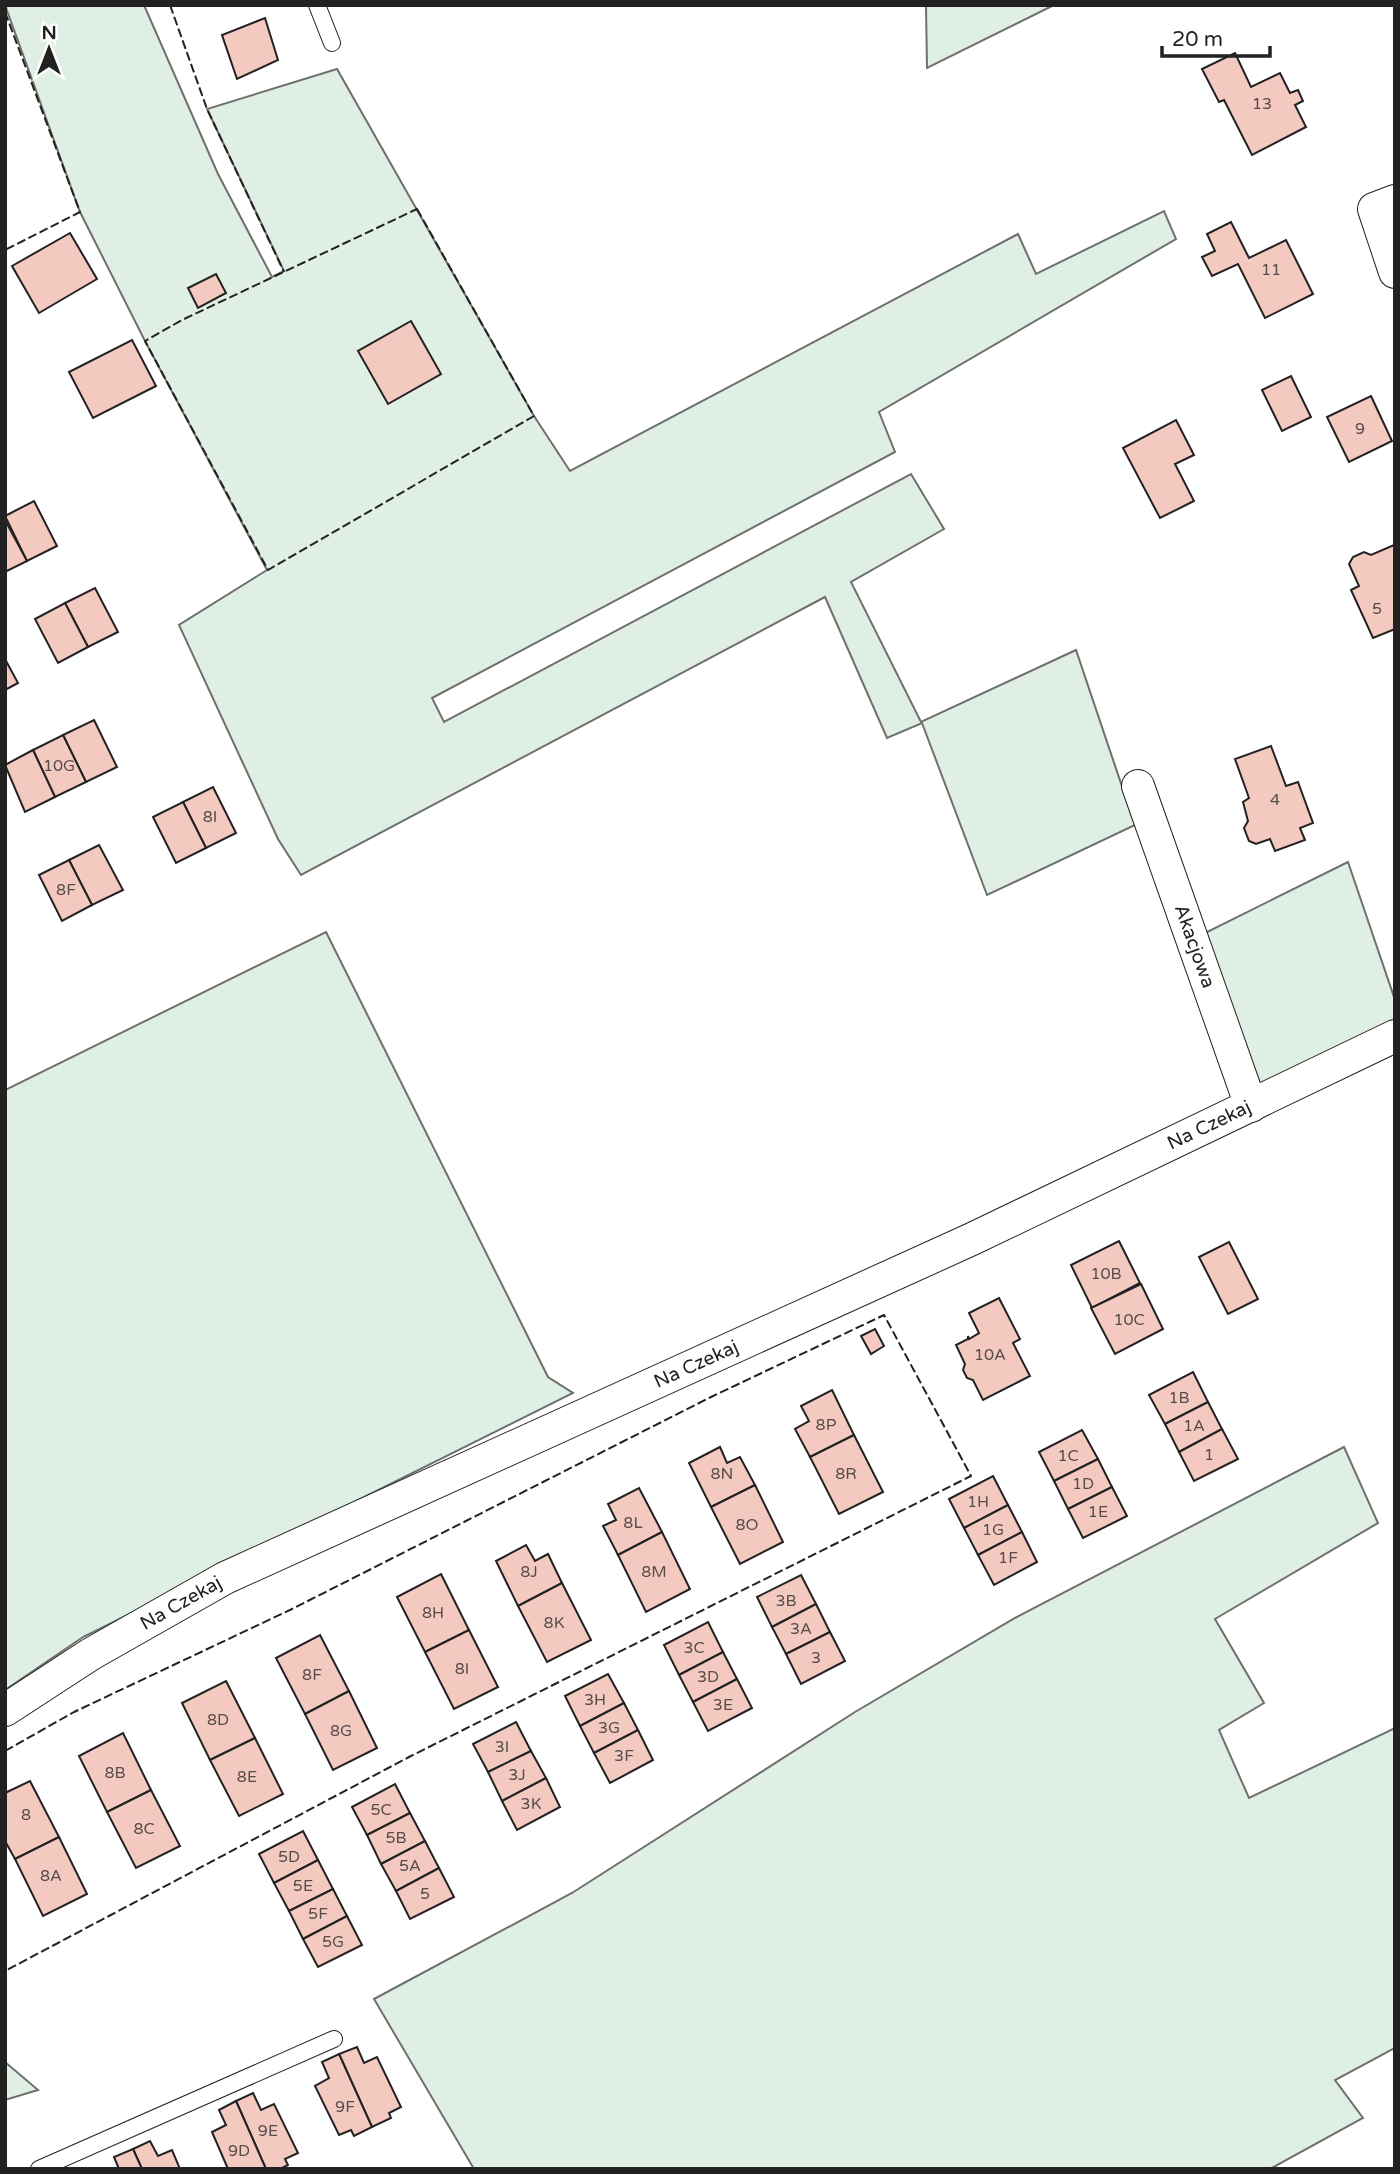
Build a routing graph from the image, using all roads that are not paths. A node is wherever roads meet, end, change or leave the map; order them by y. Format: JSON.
{"nodes":[{"id":1,"x":317,"y":5,"type":"edge"},
{"id":2,"x":332,"y":43,"type":"dead end"},
{"id":3,"x":1395,"y":201,"type":"edge"},
{"id":4,"x":1395,"y":272,"type":"edge"},
{"id":5,"x":1138,"y":786,"type":"dead end"},
{"id":6,"x":1395,"y":1036,"type":"edge"},
{"id":7,"x":1251,"y":1106,"type":"junction"},
{"id":8,"x":5,"y":1710,"type":"edge"},
{"id":9,"x":334,"y":2039,"type":"dead end"},
{"id":10,"x":39,"y":2169,"type":"edge"}],
"edges":[{"from":1,"to":2,"type":"lane"},
{"from":3,"to":4,"type":"street"},
{"from":5,"to":7,"type":"street","name":"Akacjowa"},
{"from":6,"to":7,"type":"street","name":"Na Czekaj"},
{"from":7,"to":8,"type":"street","name":"Na Czekaj"},
{"from":9,"to":10,"type":"lane"}]}
